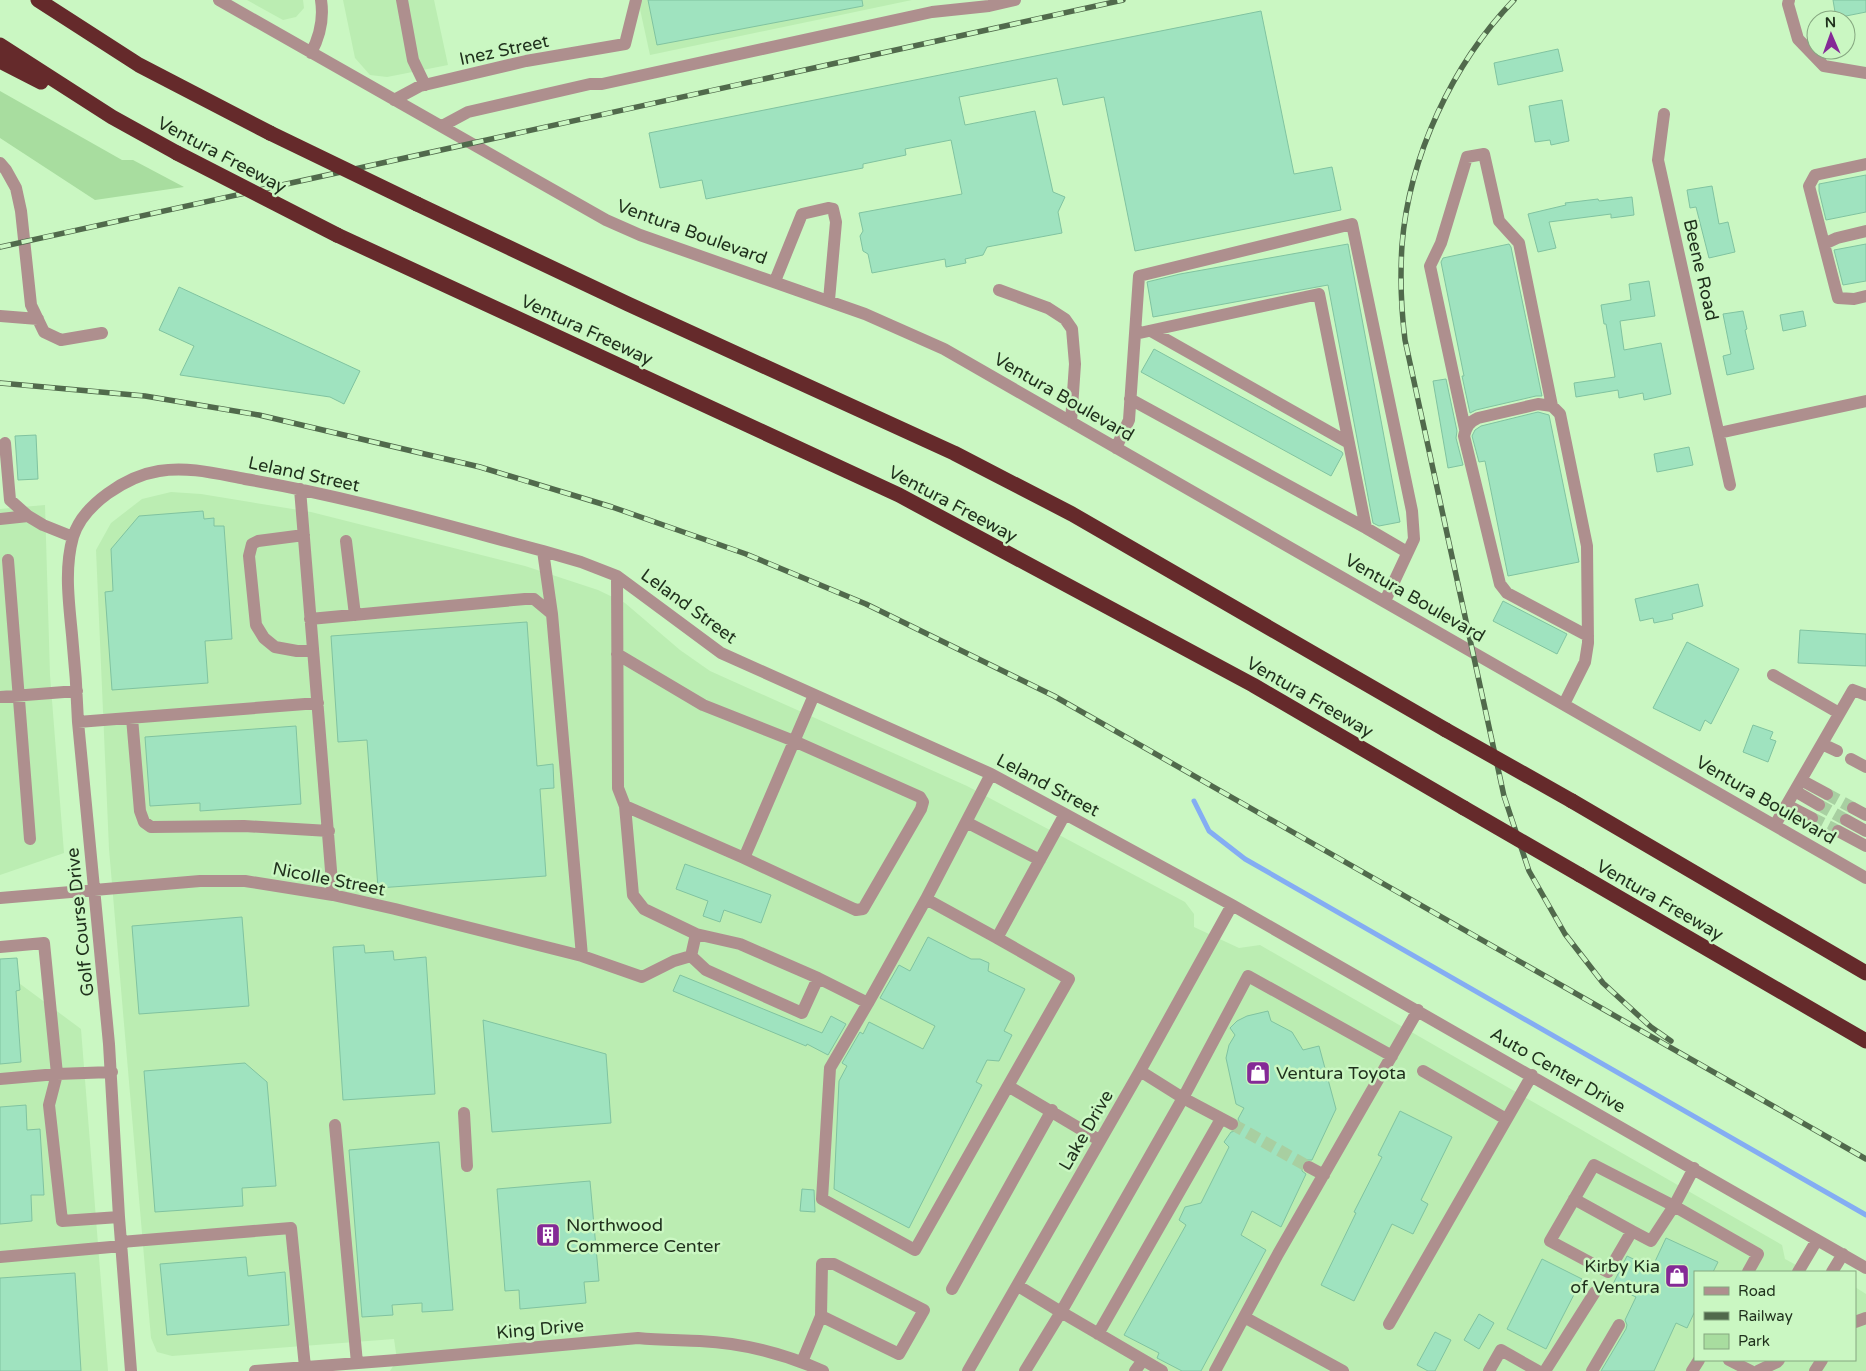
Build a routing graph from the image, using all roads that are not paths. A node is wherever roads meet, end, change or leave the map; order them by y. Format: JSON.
{"nodes":[{"id":1,"x":38,"y":0,"type":"edge"},
{"id":2,"x":219,"y":0,"type":"edge"},
{"id":3,"x":322,"y":0,"type":"edge"},
{"id":4,"x":402,"y":0,"type":"edge"},
{"id":5,"x":636,"y":0,"type":"edge"},
{"id":6,"x":1016,"y":0,"type":"edge"},
{"id":7,"x":1789,"y":0,"type":"edge"},
{"id":8,"x":0,"y":45,"type":"edge"},
{"id":9,"x":311,"y":53,"type":"junction"},
{"id":10,"x":0,"y":61,"type":"edge"},
{"id":11,"x":1866,"y":73,"type":"edge"},
{"id":12,"x":425,"y":85,"type":"junction"},
{"id":13,"x":394,"y":100,"type":"junction"},
{"id":14,"x":1664,"y":114,"type":"dead end"},
{"id":15,"x":112,"y":117,"type":"junction"},
{"id":16,"x":442,"y":126,"type":"junction"},
{"id":17,"x":0,"y":163,"type":"edge"},
{"id":18,"x":1866,"y":164,"type":"edge"},
{"id":19,"x":1866,"y":231,"type":"edge"},
{"id":20,"x":1824,"y":244,"type":"junction"},
{"id":21,"x":775,"y":281,"type":"junction"},
{"id":22,"x":999,"y":290,"type":"dead end"},
{"id":23,"x":1866,"y":296,"type":"edge"},
{"id":24,"x":829,"y":300,"type":"junction"},
{"id":25,"x":0,"y":316,"type":"edge"},
{"id":26,"x":38,"y":319,"type":"junction"},
{"id":27,"x":1151,"y":331,"type":"junction"},
{"id":28,"x":102,"y":332,"type":"dead end"},
{"id":29,"x":1135,"y":334,"type":"junction"},
{"id":30,"x":1130,"y":399,"type":"junction"},
{"id":31,"x":1866,"y":401,"type":"edge"},
{"id":32,"x":1552,"y":406,"type":"junction"},
{"id":33,"x":1071,"y":422,"type":"junction"},
{"id":34,"x":1465,"y":429,"type":"junction"},
{"id":35,"x":1719,"y":433,"type":"junction"},
{"id":36,"x":5,"y":443,"type":"dead end"},
{"id":37,"x":1349,"y":443,"type":"junction"},
{"id":38,"x":1116,"y":448,"type":"junction"},
{"id":39,"x":3,"y":463,"type":"edge"},
{"id":40,"x":1730,"y":485,"type":"dead end"},
{"id":41,"x":117,"y":487,"type":"joint"},
{"id":42,"x":300,"y":488,"type":"junction"},
{"id":43,"x":28,"y":516,"type":"junction"},
{"id":44,"x":0,"y":519,"type":"edge"},
{"id":45,"x":1366,"y":528,"type":"junction"},
{"id":46,"x":304,"y":535,"type":"junction"},
{"id":47,"x":73,"y":536,"type":"junction"},
{"id":48,"x":346,"y":541,"type":"dead end"},
{"id":49,"x":543,"y":550,"type":"junction"},
{"id":50,"x":1407,"y":552,"type":"junction"},
{"id":51,"x":8,"y":560,"type":"dead end"},
{"id":52,"x":617,"y":576,"type":"junction"},
{"id":53,"x":1385,"y":601,"type":"junction"},
{"id":54,"x":552,"y":614,"type":"junction"},
{"id":55,"x":355,"y":615,"type":"junction"},
{"id":56,"x":310,"y":619,"type":"junction"},
{"id":57,"x":1588,"y":636,"type":"junction"},
{"id":58,"x":313,"y":651,"type":"junction"},
{"id":59,"x":617,"y":654,"type":"junction"},
{"id":60,"x":1773,"y":675,"type":"dead end"},
{"id":61,"x":77,"y":691,"type":"junction"},
{"id":62,"x":814,"y":695,"type":"junction"},
{"id":63,"x":1866,"y":695,"type":"edge"},
{"id":64,"x":19,"y":696,"type":"junction"},
{"id":65,"x":0,"y":697,"type":"edge"},
{"id":66,"x":318,"y":703,"type":"junction"},
{"id":67,"x":1564,"y":704,"type":"junction"},
{"id":68,"x":1839,"y":713,"type":"junction"},
{"id":69,"x":132,"y":718,"type":"junction"},
{"id":70,"x":78,"y":722,"type":"junction"},
{"id":71,"x":794,"y":741,"type":"junction"},
{"id":72,"x":1822,"y":744,"type":"junction"},
{"id":73,"x":1837,"y":751,"type":"dead end"},
{"id":74,"x":1852,"y":759,"type":"dead end"},
{"id":75,"x":1866,"y":767,"type":"edge"},
{"id":76,"x":991,"y":774,"type":"junction"},
{"id":77,"x":1798,"y":786,"type":"junction"},
{"id":78,"x":1827,"y":794,"type":"tunnel mouth"},
{"id":79,"x":1787,"y":805,"type":"junction"},
{"id":80,"x":1819,"y":805,"type":"tunnel mouth"},
{"id":81,"x":625,"y":806,"type":"junction"},
{"id":82,"x":1853,"y":808,"type":"tunnel mouth"},
{"id":83,"x":1065,"y":814,"type":"junction"},
{"id":84,"x":1866,"y":815,"type":"edge"},
{"id":85,"x":1812,"y":818,"type":"tunnel mouth"},
{"id":86,"x":1846,"y":820,"type":"tunnel mouth"},
{"id":87,"x":966,"y":822,"type":"junction"},
{"id":88,"x":1775,"y":825,"type":"junction"},
{"id":89,"x":329,"y":831,"type":"junction"},
{"id":90,"x":1838,"y":831,"type":"tunnel mouth"},
{"id":91,"x":1866,"y":832,"type":"edge"},
{"id":92,"x":30,"y":839,"type":"dead end"},
{"id":93,"x":1866,"y":846,"type":"edge"},
{"id":94,"x":744,"y":858,"type":"junction"},
{"id":95,"x":1040,"y":860,"type":"junction"},
{"id":96,"x":1866,"y":878,"type":"edge"},
{"id":97,"x":94,"y":890,"type":"junction"},
{"id":98,"x":333,"y":895,"type":"junction"},
{"id":99,"x":0,"y":898,"type":"edge"},
{"id":100,"x":926,"y":899,"type":"junction"},
{"id":101,"x":1232,"y":905,"type":"junction"},
{"id":102,"x":696,"y":934,"type":"junction"},
{"id":103,"x":997,"y":938,"type":"junction"},
{"id":104,"x":0,"y":947,"type":"edge"},
{"id":105,"x":582,"y":956,"type":"junction"},
{"id":106,"x":692,"y":956,"type":"junction"},
{"id":107,"x":1866,"y":972,"type":"edge"},
{"id":108,"x":818,"y":978,"type":"junction"},
{"id":109,"x":868,"y":1003,"type":"junction"},
{"id":110,"x":1418,"y":1010,"type":"junction"},
{"id":111,"x":1866,"y":1041,"type":"edge"},
{"id":112,"x":1392,"y":1056,"type":"junction"},
{"id":113,"x":1423,"y":1070,"type":"dead end"},
{"id":114,"x":1140,"y":1071,"type":"junction"},
{"id":115,"x":112,"y":1072,"type":"junction"},
{"id":116,"x":58,"y":1074,"type":"junction"},
{"id":117,"x":1532,"y":1075,"type":"junction"},
{"id":118,"x":0,"y":1079,"type":"edge"},
{"id":119,"x":1008,"y":1086,"type":"junction"},
{"id":120,"x":1182,"y":1098,"type":"junction"},
{"id":121,"x":1052,"y":1110,"type":"junction"},
{"id":122,"x":464,"y":1113,"type":"dead end"},
{"id":123,"x":1506,"y":1119,"type":"junction"},
{"id":124,"x":335,"y":1124,"type":"dead end"},
{"id":125,"x":1100,"y":1140,"type":"junction"},
{"id":126,"x":467,"y":1166,"type":"dead end"},
{"id":127,"x":1309,"y":1167,"type":"tunnel mouth"},
{"id":128,"x":1694,"y":1168,"type":"junction"},
{"id":129,"x":1324,"y":1175,"type":"junction"},
{"id":130,"x":1574,"y":1199,"type":"junction"},
{"id":131,"x":1674,"y":1206,"type":"junction"},
{"id":132,"x":119,"y":1216,"type":"junction"},
{"id":133,"x":1632,"y":1231,"type":"junction"},
{"id":134,"x":1817,"y":1240,"type":"junction"},
{"id":135,"x":121,"y":1244,"type":"junction"},
{"id":136,"x":1843,"y":1254,"type":"junction"},
{"id":137,"x":0,"y":1257,"type":"edge"},
{"id":138,"x":1866,"y":1268,"type":"edge"},
{"id":139,"x":1749,"y":1271,"type":"edge"},
{"id":140,"x":1799,"y":1271,"type":"edge"},
{"id":141,"x":1833,"y":1271,"type":"edge"},
{"id":142,"x":1018,"y":1286,"type":"junction"},
{"id":143,"x":952,"y":1289,"type":"dead end"},
{"id":144,"x":1595,"y":1292,"type":"dead end"},
{"id":145,"x":1061,"y":1312,"type":"junction"},
{"id":146,"x":821,"y":1316,"type":"junction"},
{"id":147,"x":1244,"y":1317,"type":"junction"},
{"id":148,"x":1389,"y":1324,"type":"dead end"},
{"id":149,"x":1620,"y":1325,"type":"dead end"},
{"id":150,"x":1098,"y":1334,"type":"junction"},
{"id":151,"x":1143,"y":1360,"type":"junction"},
{"id":152,"x":1731,"y":1361,"type":"edge"},
{"id":153,"x":1778,"y":1361,"type":"edge"},
{"id":154,"x":802,"y":1362,"type":"junction"},
{"id":155,"x":357,"y":1363,"type":"junction"},
{"id":156,"x":305,"y":1367,"type":"junction"},
{"id":157,"x":131,"y":1371,"type":"edge"},
{"id":158,"x":255,"y":1371,"type":"edge"},
{"id":159,"x":823,"y":1371,"type":"edge"},
{"id":160,"x":968,"y":1371,"type":"edge"},
{"id":161,"x":1025,"y":1371,"type":"edge"},
{"id":162,"x":1135,"y":1371,"type":"edge"},
{"id":163,"x":1162,"y":1371,"type":"edge"},
{"id":164,"x":1216,"y":1371,"type":"edge"},
{"id":165,"x":1343,"y":1371,"type":"edge"},
{"id":166,"x":1489,"y":1371,"type":"edge"},
{"id":167,"x":1538,"y":1371,"type":"edge"},
{"id":168,"x":1544,"y":1371,"type":"edge"},
{"id":169,"x":1592,"y":1371,"type":"edge"},
{"id":170,"x":1752,"y":1371,"type":"edge"},
{"id":171,"x":1758,"y":1371,"type":"edge"}],
"edges":[{"from":1,"to":107,"type":"highway","bridge":true},
{"from":2,"to":9,"type":"street","name":"Ventura Boulevard"},
{"from":3,"to":9,"type":"street"},
{"from":4,"to":12,"type":"street"},
{"from":5,"to":12,"type":"street","name":"Inez Street"},
{"from":6,"to":16,"type":"street"},
{"from":7,"to":11,"type":"street"},
{"from":8,"to":15,"type":"highway","name":"Ventura Freeway"},
{"from":9,"to":13,"type":"street","name":"Ventura Boulevard"},
{"from":10,"to":15,"type":"highway"},
{"from":12,"to":13,"type":"street","name":"Inez Street"},
{"from":13,"to":16,"type":"street","name":"Ventura Boulevard"},
{"from":14,"to":35,"type":"street","name":"Beene Road"},
{"from":15,"to":111,"type":"highway","name":"Ventura Freeway","bridge":true},
{"from":16,"to":21,"type":"street","name":"Ventura Boulevard"},
{"from":17,"to":26,"type":"street"},
{"from":18,"to":20,"type":"street"},
{"from":19,"to":20,"type":"street"},
{"from":20,"to":23,"type":"street"},
{"from":21,"to":24,"type":"street","name":"Ventura Boulevard"},
{"from":21,"to":24,"type":"street"},
{"from":22,"to":33,"type":"street"},
{"from":24,"to":33,"type":"street","name":"Ventura Boulevard"},
{"from":25,"to":26,"type":"street"},
{"from":26,"to":28,"type":"street"},
{"from":27,"to":29,"type":"street"},
{"from":27,"to":37,"type":"street"},
{"from":27,"to":37,"type":"street"},
{"from":29,"to":30,"type":"street"},
{"from":29,"to":50,"type":"street"},
{"from":30,"to":38,"type":"street"},
{"from":30,"to":45,"type":"street"},
{"from":31,"to":35,"type":"street"},
{"from":32,"to":34,"type":"street"},
{"from":32,"to":34,"type":"street"},
{"from":32,"to":57,"type":"street"},
{"from":33,"to":38,"type":"street","name":"Ventura Boulevard"},
{"from":34,"to":57,"type":"street"},
{"from":35,"to":40,"type":"street","name":"Beene Road"},
{"from":36,"to":39,"type":"street"},
{"from":37,"to":45,"type":"street"},
{"from":38,"to":53,"type":"street","name":"Ventura Boulevard"},
{"from":39,"to":43,"type":"street"},
{"from":41,"to":42,"type":"street","name":"Leland Street"},
{"from":41,"to":47,"type":"street","name":"Golf Course Drive"},
{"from":42,"to":46,"type":"street"},
{"from":42,"to":49,"type":"street","name":"Leland Street"},
{"from":43,"to":44,"type":"street"},
{"from":43,"to":47,"type":"street"},
{"from":45,"to":50,"type":"street"},
{"from":46,"to":56,"type":"street"},
{"from":46,"to":58,"type":"street"},
{"from":47,"to":61,"type":"street","name":"Golf Course Drive"},
{"from":48,"to":55,"type":"street"},
{"from":49,"to":52,"type":"street","name":"Leland Street"},
{"from":49,"to":54,"type":"street"},
{"from":50,"to":53,"type":"street"},
{"from":51,"to":64,"type":"street"},
{"from":52,"to":59,"type":"street"},
{"from":52,"to":62,"type":"street","name":"Leland Street"},
{"from":53,"to":67,"type":"street","name":"Ventura Boulevard"},
{"from":54,"to":55,"type":"street"},
{"from":54,"to":105,"type":"street"},
{"from":55,"to":56,"type":"street"},
{"from":56,"to":58,"type":"street"},
{"from":57,"to":67,"type":"street"},
{"from":58,"to":66,"type":"street"},
{"from":59,"to":71,"type":"street"},
{"from":59,"to":81,"type":"street"},
{"from":60,"to":68,"type":"street"},
{"from":61,"to":64,"type":"street"},
{"from":61,"to":70,"type":"street","name":"Golf Course Drive"},
{"from":62,"to":71,"type":"street"},
{"from":62,"to":76,"type":"street","name":"Leland Street"},
{"from":63,"to":68,"type":"street"},
{"from":64,"to":65,"type":"street"},
{"from":64,"to":92,"type":"street"},
{"from":66,"to":69,"type":"street"},
{"from":66,"to":89,"type":"street"},
{"from":67,"to":88,"type":"street","name":"Ventura Boulevard"},
{"from":68,"to":72,"type":"street"},
{"from":69,"to":70,"type":"street"},
{"from":69,"to":89,"type":"street"},
{"from":70,"to":97,"type":"street","name":"Golf Course Drive"},
{"from":71,"to":94,"type":"street"},
{"from":71,"to":94,"type":"street"},
{"from":72,"to":73,"type":"street"},
{"from":72,"to":77,"type":"street"},
{"from":74,"to":75,"type":"street"},
{"from":76,"to":83,"type":"street","name":"Leland Street"},
{"from":76,"to":87,"type":"street"},
{"from":77,"to":78,"type":"street"},
{"from":77,"to":79,"type":"street"},
{"from":77,"to":80,"type":"street"},
{"from":79,"to":85,"type":"street"},
{"from":79,"to":88,"type":"street"},
{"from":81,"to":94,"type":"street"},
{"from":81,"to":102,"type":"street"},
{"from":82,"to":84,"type":"street"},
{"from":83,"to":95,"type":"street"},
{"from":83,"to":101,"type":"street","name":"Leland Street"},
{"from":86,"to":91,"type":"street"},
{"from":87,"to":95,"type":"street"},
{"from":87,"to":100,"type":"street"},
{"from":88,"to":96,"type":"street","name":"Ventura Boulevard"},
{"from":89,"to":98,"type":"street"},
{"from":90,"to":93,"type":"street"},
{"from":95,"to":103,"type":"street"},
{"from":97,"to":98,"type":"street","name":"Nicolle Street"},
{"from":97,"to":99,"type":"street","name":"Nicolle Street"},
{"from":97,"to":115,"type":"street","name":"Golf Course Drive"},
{"from":98,"to":105,"type":"street","name":"Nicolle Street"},
{"from":100,"to":103,"type":"street"},
{"from":100,"to":109,"type":"street"},
{"from":101,"to":110,"type":"street","name":"Auto Center Drive"},
{"from":101,"to":114,"type":"street","name":"Lake Drive"},
{"from":102,"to":106,"type":"street"},
{"from":102,"to":108,"type":"street"},
{"from":103,"to":119,"type":"street"},
{"from":104,"to":116,"type":"street"},
{"from":105,"to":106,"type":"street","name":"Nicolle Street"},
{"from":106,"to":108,"type":"street"},
{"from":108,"to":109,"type":"street"},
{"from":109,"to":119,"type":"street"},
{"from":110,"to":112,"type":"street"},
{"from":110,"to":117,"type":"street","name":"Auto Center Drive"},
{"from":112,"to":120,"type":"street"},
{"from":112,"to":129,"type":"street"},
{"from":113,"to":123,"type":"street"},
{"from":114,"to":120,"type":"street"},
{"from":114,"to":125,"type":"street","name":"Lake Drive"},
{"from":115,"to":116,"type":"street"},
{"from":115,"to":132,"type":"street","name":"Golf Course Drive"},
{"from":116,"to":118,"type":"street"},
{"from":116,"to":132,"type":"street"},
{"from":117,"to":123,"type":"street"},
{"from":117,"to":128,"type":"street","name":"Auto Center Drive"},
{"from":119,"to":121,"type":"street"},
{"from":120,"to":145,"type":"street"},
{"from":120,"to":150,"type":"street"},
{"from":121,"to":125,"type":"street"},
{"from":121,"to":143,"type":"street"},
{"from":122,"to":126,"type":"street"},
{"from":123,"to":148,"type":"street"},
{"from":124,"to":155,"type":"street"},
{"from":125,"to":142,"type":"street","name":"Lake Drive"},
{"from":127,"to":129,"type":"street"},
{"from":128,"to":131,"type":"street"},
{"from":128,"to":134,"type":"street","name":"Auto Center Drive"},
{"from":129,"to":147,"type":"street"},
{"from":130,"to":131,"type":"street"},
{"from":130,"to":133,"type":"street"},
{"from":130,"to":133,"type":"street"},
{"from":131,"to":133,"type":"street"},
{"from":131,"to":139,"type":"street"},
{"from":132,"to":135,"type":"street","name":"Golf Course Drive"},
{"from":134,"to":136,"type":"street","name":"Auto Center Drive"},
{"from":134,"to":140,"type":"street"},
{"from":135,"to":137,"type":"street"},
{"from":135,"to":156,"type":"street"},
{"from":135,"to":157,"type":"street","name":"Golf Course Drive"},
{"from":136,"to":138,"type":"street","name":"Auto Center Drive"},
{"from":136,"to":141,"type":"street"},
{"from":142,"to":145,"type":"street"},
{"from":142,"to":160,"type":"street","name":"Lake Drive"},
{"from":144,"to":168,"type":"street"},
{"from":145,"to":150,"type":"street"},
{"from":145,"to":161,"type":"street"},
{"from":146,"to":146,"type":"street"},
{"from":146,"to":154,"type":"street"},
{"from":147,"to":164,"type":"street"},
{"from":147,"to":165,"type":"street"},
{"from":149,"to":169,"type":"street"},
{"from":150,"to":151,"type":"street"},
{"from":151,"to":162,"type":"street"},
{"from":151,"to":163,"type":"street"},
{"from":152,"to":170,"type":"street"},
{"from":153,"to":171,"type":"street"},
{"from":154,"to":155,"type":"street","name":"King Drive"},
{"from":154,"to":159,"type":"street","name":"King Drive"},
{"from":155,"to":156,"type":"street","name":"King Drive"},
{"from":156,"to":158,"type":"street","name":"King Drive"},
{"from":166,"to":167,"type":"street"}]}
